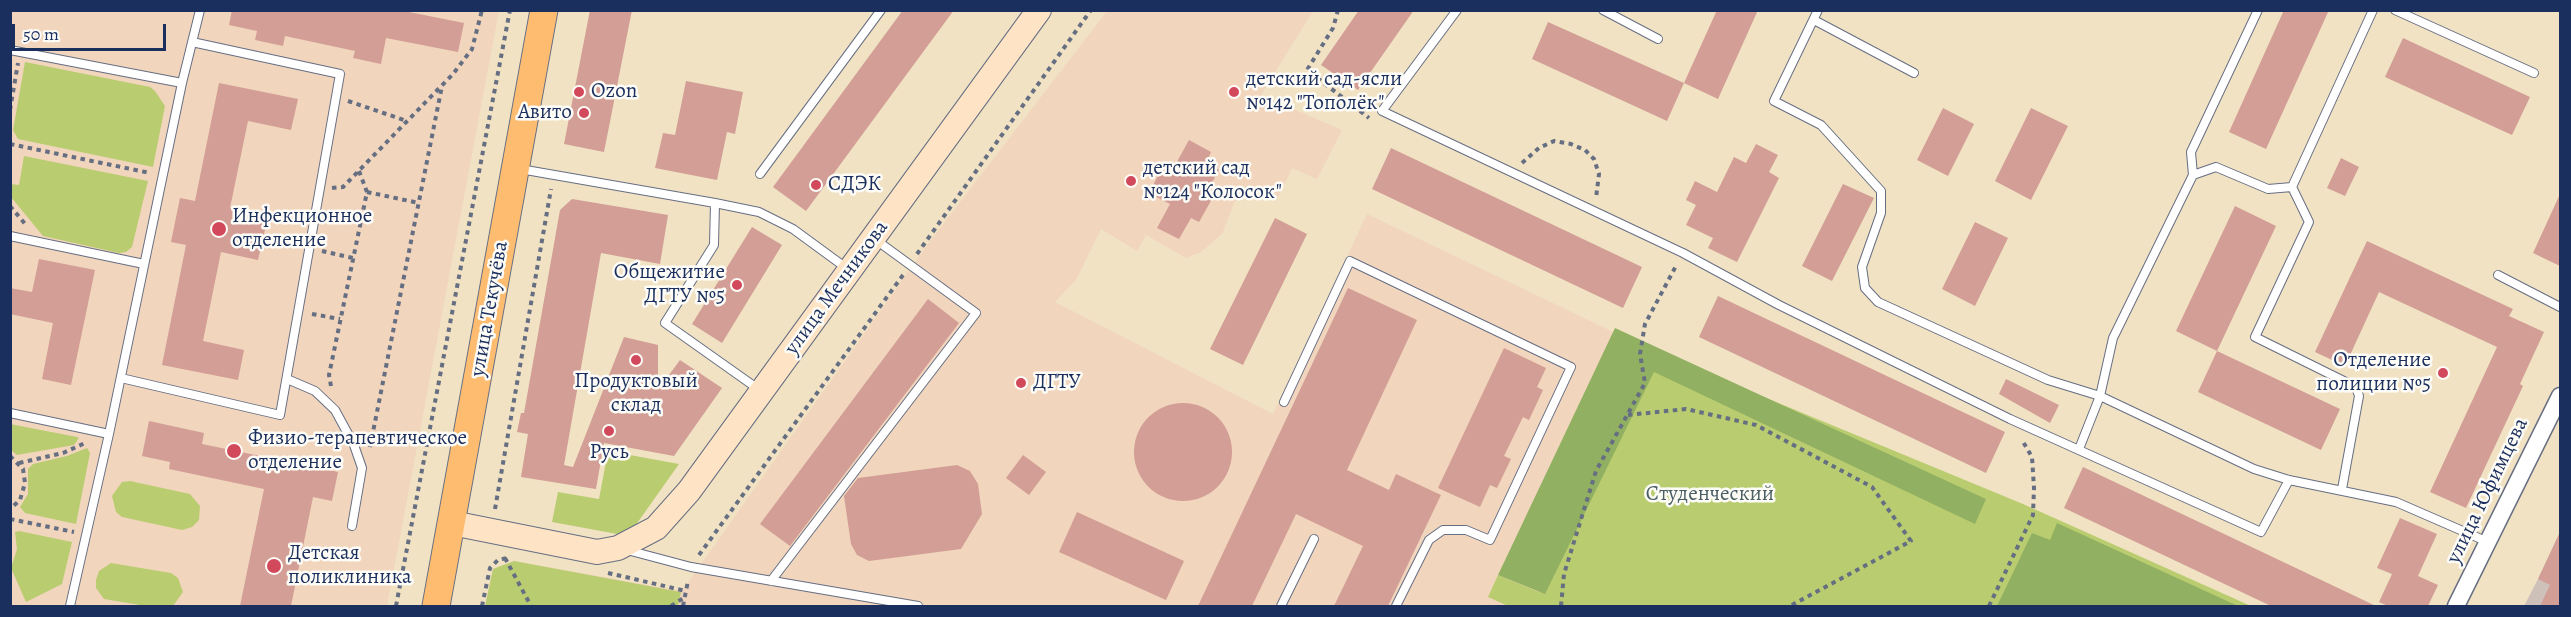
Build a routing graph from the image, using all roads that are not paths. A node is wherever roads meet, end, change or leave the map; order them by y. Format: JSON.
{"nodes":[{"id":1,"x":200,"y":10,"type":"edge"},
{"id":2,"x":544,"y":10,"type":"edge"},
{"id":3,"x":881,"y":10,"type":"edge"},
{"id":4,"x":1039,"y":10,"type":"edge"},
{"id":5,"x":1457,"y":10,"type":"edge"},
{"id":6,"x":1603,"y":10,"type":"edge"},
{"id":7,"x":1818,"y":10,"type":"edge"},
{"id":8,"x":2258,"y":10,"type":"edge"},
{"id":9,"x":2373,"y":10,"type":"edge"},
{"id":10,"x":2395,"y":10,"type":"edge"},
{"id":11,"x":1814,"y":20,"type":"junction"},
{"id":12,"x":1658,"y":39,"type":"dead end"},
{"id":13,"x":192,"y":42,"type":"junction"},
{"id":14,"x":15,"y":51,"type":"edge"},
{"id":15,"x":1914,"y":73,"type":"dead end"},
{"id":16,"x":2534,"y":73,"type":"dead end"},
{"id":17,"x":182,"y":83,"type":"junction"},
{"id":18,"x":516,"y":169,"type":"junction"},
{"id":19,"x":760,"y":174,"type":"dead end"},
{"id":20,"x":2193,"y":176,"type":"junction"},
{"id":21,"x":2292,"y":188,"type":"junction"},
{"id":22,"x":715,"y":203,"type":"junction"},
{"id":23,"x":10,"y":236,"type":"edge"},
{"id":24,"x":873,"y":238,"type":"junction"},
{"id":25,"x":144,"y":264,"type":"junction"},
{"id":26,"x":850,"y":270,"type":"junction"},
{"id":27,"x":2498,"y":275,"type":"dead end"},
{"id":28,"x":2560,"y":306,"type":"edge"},
{"id":29,"x":121,"y":378,"type":"junction"},
{"id":30,"x":287,"y":379,"type":"junction"},
{"id":31,"x":761,"y":391,"type":"junction"},
{"id":32,"x":2100,"y":396,"type":"junction"},
{"id":33,"x":2560,"y":396,"type":"edge"},
{"id":34,"x":1284,"y":402,"type":"dead end"},
{"id":35,"x":10,"y":413,"type":"edge"},
{"id":36,"x":109,"y":434,"type":"junction"},
{"id":37,"x":2079,"y":449,"type":"junction"},
{"id":38,"x":2289,"y":480,"type":"junction"},
{"id":39,"x":2342,"y":489,"type":"junction"},
{"id":40,"x":452,"y":523,"type":"junction"},
{"id":41,"x":352,"y":526,"type":"dead end"},
{"id":42,"x":1314,"y":539,"type":"dead end"},
{"id":43,"x":2488,"y":542,"type":"junction"},
{"id":44,"x":618,"y":548,"type":"junction"},
{"id":45,"x":771,"y":581,"type":"junction"},
{"id":46,"x":70,"y":606,"type":"edge"},
{"id":47,"x":436,"y":606,"type":"edge"},
{"id":48,"x":918,"y":606,"type":"edge"},
{"id":49,"x":1281,"y":606,"type":"edge"},
{"id":50,"x":1396,"y":606,"type":"edge"},
{"id":51,"x":2456,"y":606,"type":"edge"}],
"edges":[{"from":1,"to":13,"type":"lane"},
{"from":2,"to":18,"type":"main road","name":"улица Текучёва"},
{"from":3,"to":19,"type":"lane"},
{"from":4,"to":24,"type":"main road","name":"улица Мечникова"},
{"from":5,"to":37,"type":"lane"},
{"from":6,"to":12,"type":"lane"},
{"from":7,"to":11,"type":"lane"},
{"from":8,"to":20,"type":"lane"},
{"from":9,"to":21,"type":"lane"},
{"from":10,"to":16,"type":"lane"},
{"from":11,"to":15,"type":"lane"},
{"from":11,"to":32,"type":"lane"},
{"from":13,"to":17,"type":"lane"},
{"from":13,"to":30,"type":"lane"},
{"from":14,"to":17,"type":"lane"},
{"from":17,"to":25,"type":"lane"},
{"from":18,"to":22,"type":"lane"},
{"from":18,"to":40,"type":"main road","name":"улица Текучёва"},
{"from":20,"to":21,"type":"lane"},
{"from":20,"to":32,"type":"lane"},
{"from":21,"to":39,"type":"lane"},
{"from":22,"to":26,"type":"lane"},
{"from":22,"to":31,"type":"lane"},
{"from":23,"to":25,"type":"lane"},
{"from":24,"to":26,"type":"main road","name":"улица Мечникова"},
{"from":24,"to":45,"type":"lane"},
{"from":25,"to":29,"type":"lane"},
{"from":26,"to":31,"type":"main road","name":"улица Мечникова"},
{"from":27,"to":28,"type":"lane"},
{"from":29,"to":30,"type":"lane"},
{"from":29,"to":36,"type":"lane"},
{"from":30,"to":41,"type":"lane"},
{"from":31,"to":44,"type":"main road","name":"улица Мечникова"},
{"from":32,"to":37,"type":"lane"},
{"from":32,"to":38,"type":"lane"},
{"from":33,"to":43,"type":"street","name":"улица Юфимцева"},
{"from":34,"to":50,"type":"lane"},
{"from":35,"to":36,"type":"lane"},
{"from":36,"to":46,"type":"lane"},
{"from":37,"to":38,"type":"lane"},
{"from":38,"to":39,"type":"lane"},
{"from":39,"to":43,"type":"lane"},
{"from":40,"to":44,"type":"main road"},
{"from":40,"to":47,"type":"main road","name":"улица Текучёва"},
{"from":42,"to":49,"type":"lane"},
{"from":43,"to":51,"type":"street","name":"улица Юфимцева"},
{"from":44,"to":45,"type":"lane"},
{"from":45,"to":48,"type":"lane"}]}
